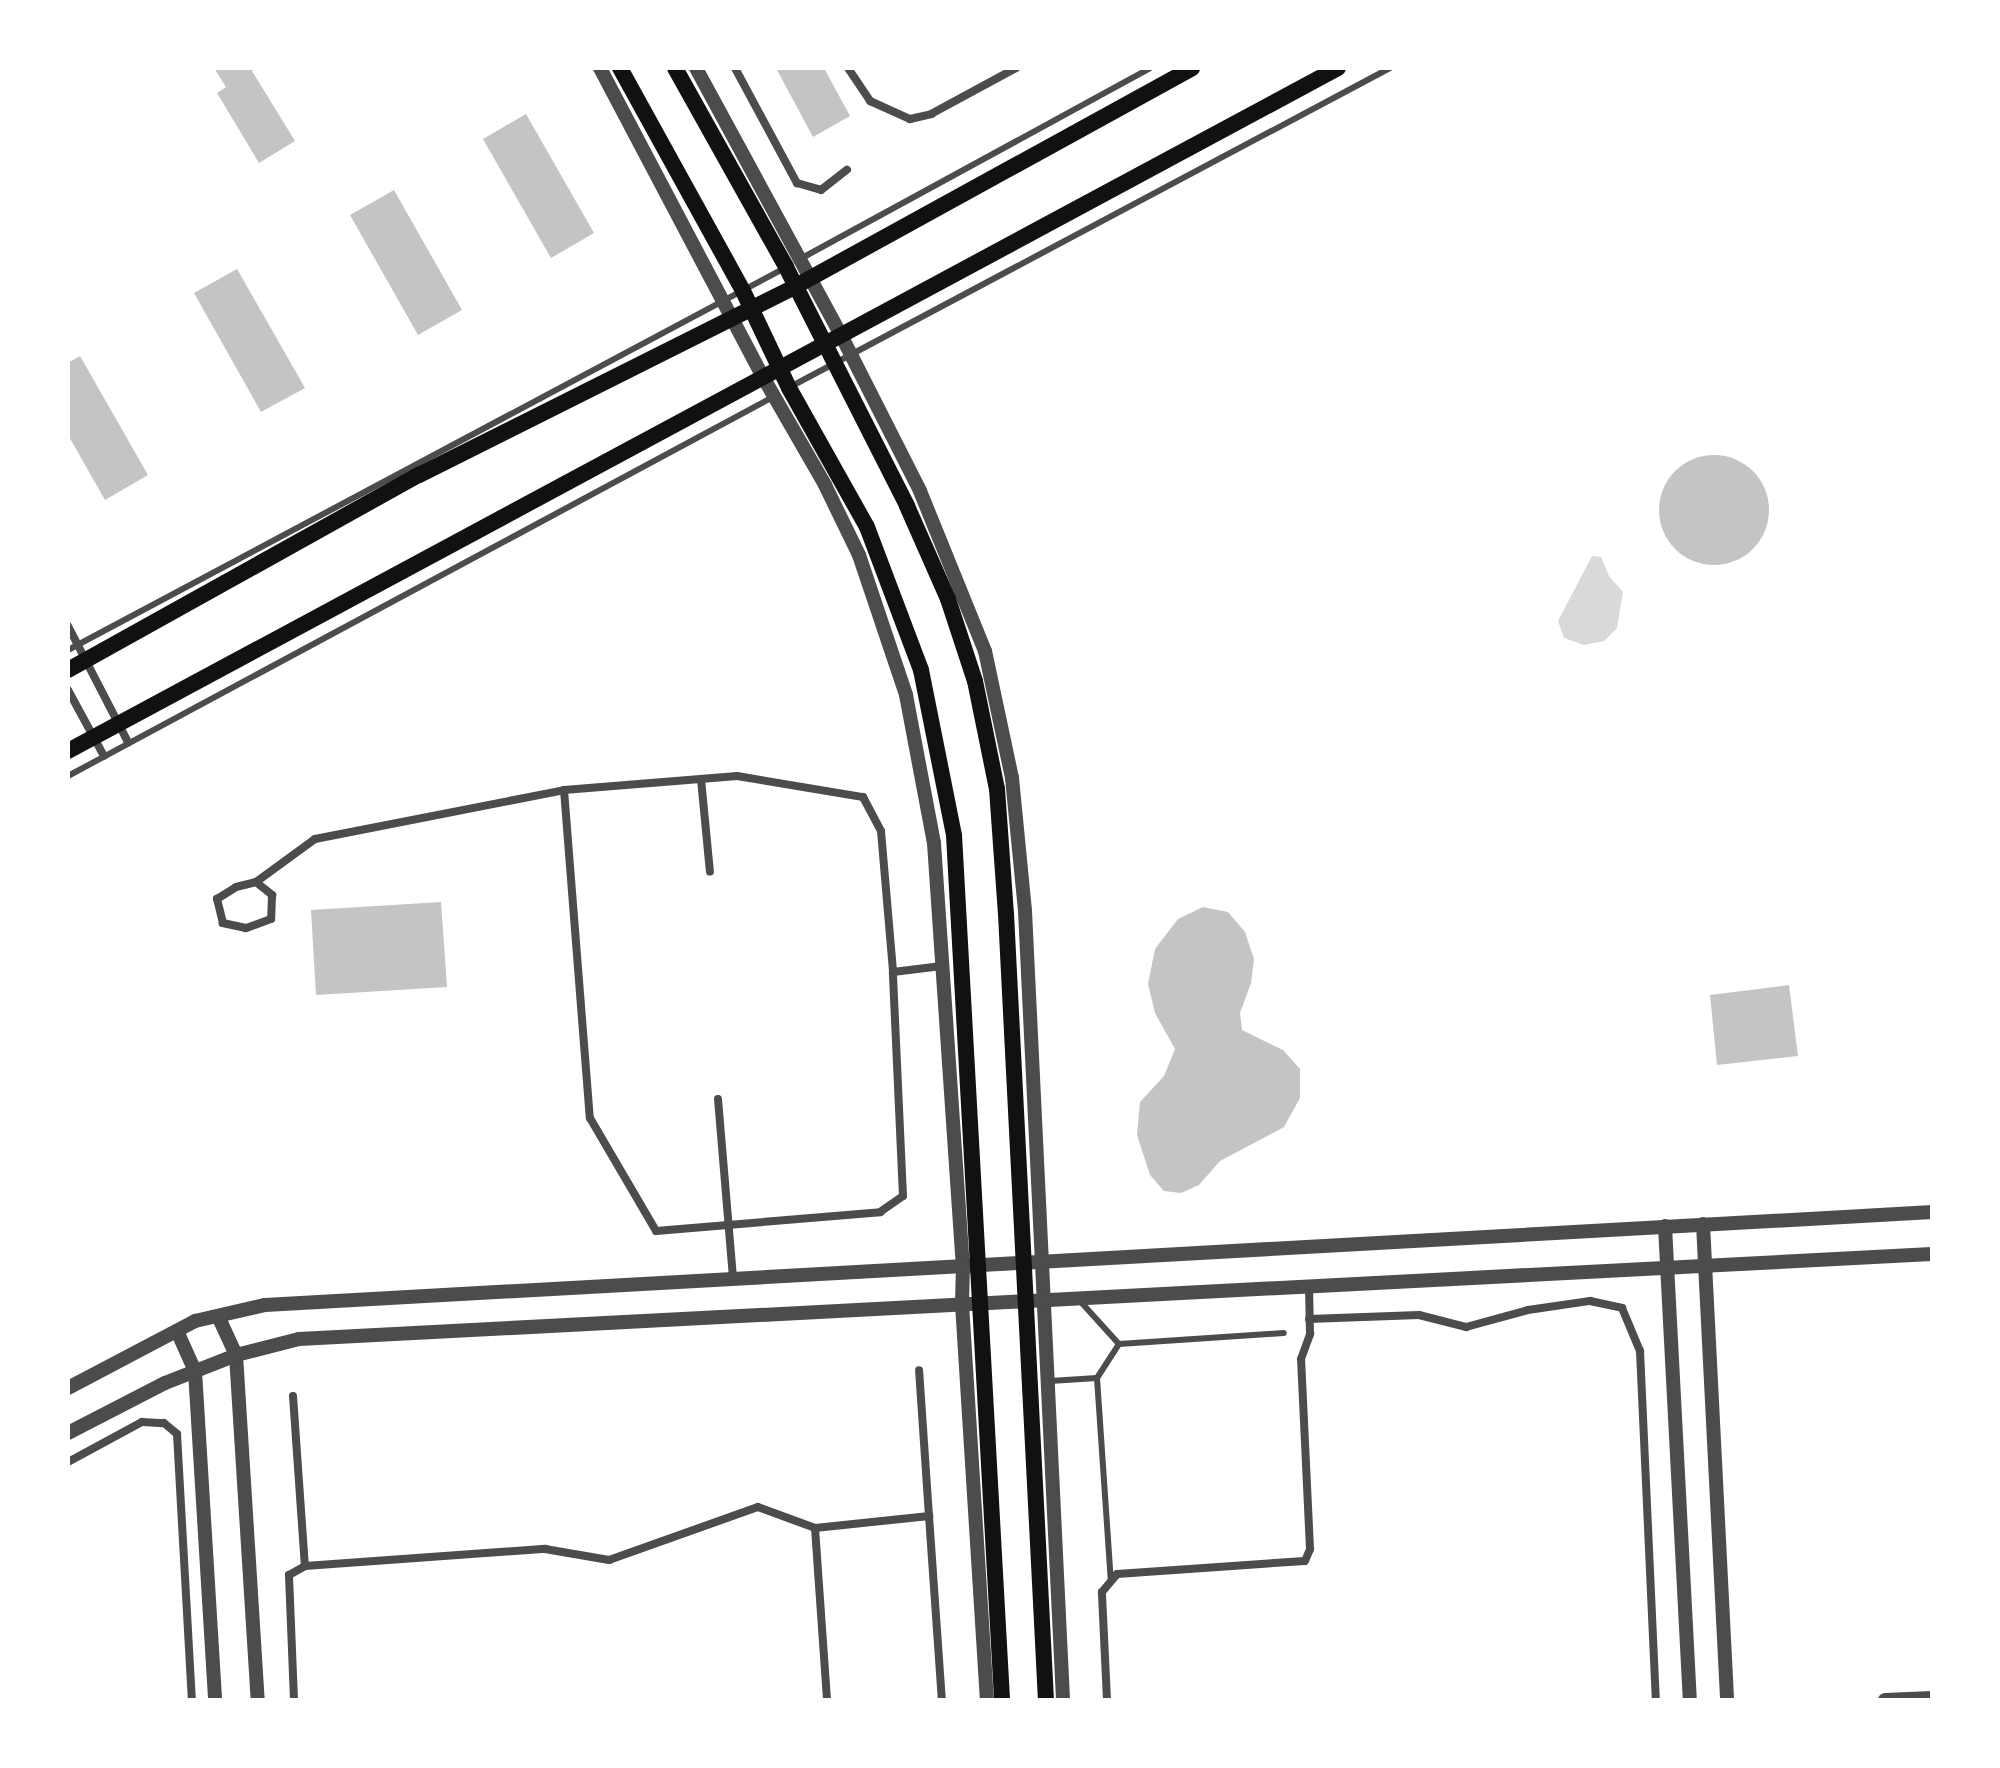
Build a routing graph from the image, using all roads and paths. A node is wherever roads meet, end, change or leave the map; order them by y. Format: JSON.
{"nodes":[{"id":1,"x":600,"y":68,"type":"edge"},
{"id":2,"x":620,"y":68,"type":"edge"},
{"id":3,"x":675,"y":68,"type":"edge"},
{"id":4,"x":696,"y":68,"type":"edge"},
{"id":5,"x":735,"y":68,"type":"edge"},
{"id":6,"x":848,"y":68,"type":"edge"},
{"id":7,"x":1016,"y":68,"type":"edge"},
{"id":8,"x":1150,"y":68,"type":"edge"},
{"id":9,"x":1192,"y":68,"type":"edge"},
{"id":10,"x":1338,"y":68,"type":"edge"},
{"id":11,"x":1390,"y":68,"type":"edge"},
{"id":12,"x":1002,"y":71,"type":"edge"},
{"id":13,"x":847,"y":170,"type":"dead end"},
{"id":14,"x":793,"y":263,"type":"junction"},
{"id":15,"x":803,"y":282,"type":"junction"},
{"id":16,"x":743,"y":291,"type":"junction"},
{"id":17,"x":751,"y":307,"type":"junction"},
{"id":18,"x":729,"y":308,"type":"junction"},
{"id":19,"x":840,"y":333,"type":"junction"},
{"id":20,"x":822,"y":344,"type":"junction"},
{"id":21,"x":851,"y":355,"type":"junction"},
{"id":22,"x":834,"y":364,"type":"junction"},
{"id":23,"x":780,"y":367,"type":"junction"},
{"id":24,"x":763,"y":377,"type":"junction"},
{"id":25,"x":782,"y":392,"type":"junction"},
{"id":26,"x":68,"y":626,"type":"edge"},
{"id":27,"x":78,"y":644,"type":"junction"},
{"id":28,"x":68,"y":650,"type":"edge"},
{"id":29,"x":86,"y":660,"type":"junction"},
{"id":30,"x":68,"y":670,"type":"edge"},
{"id":31,"x":68,"y":690,"type":"edge"},
{"id":32,"x":119,"y":724,"type":"junction"},
{"id":33,"x":94,"y":738,"type":"junction"},
{"id":34,"x":128,"y":742,"type":"junction"},
{"id":35,"x":68,"y":751,"type":"edge"},
{"id":36,"x":104,"y":756,"type":"junction"},
{"id":37,"x":68,"y":776,"type":"edge"},
{"id":38,"x":701,"y":779,"type":"junction"},
{"id":39,"x":564,"y":790,"type":"junction"},
{"id":40,"x":710,"y":872,"type":"dead end"},
{"id":41,"x":256,"y":882,"type":"junction"},
{"id":42,"x":942,"y":966,"type":"junction"},
{"id":43,"x":893,"y":972,"type":"junction"},
{"id":44,"x":718,"y":1099,"type":"dead end"},
{"id":45,"x":1932,"y":1212,"type":"edge"},
{"id":46,"x":1703,"y":1224,"type":"junction"},
{"id":47,"x":730,"y":1225,"type":"junction"},
{"id":48,"x":1665,"y":1226,"type":"junction"},
{"id":49,"x":1932,"y":1254,"type":"edge"},
{"id":50,"x":1042,"y":1259,"type":"junction"},
{"id":51,"x":1024,"y":1260,"type":"junction"},
{"id":52,"x":980,"y":1263,"type":"junction"},
{"id":53,"x":963,"y":1264,"type":"junction"},
{"id":54,"x":1705,"y":1266,"type":"junction"},
{"id":55,"x":1666,"y":1268,"type":"junction"},
{"id":56,"x":733,"y":1277,"type":"junction"},
{"id":57,"x":1309,"y":1286,"type":"junction"},
{"id":58,"x":1077,"y":1298,"type":"junction"},
{"id":59,"x":1034,"y":1301,"type":"junction"},
{"id":60,"x":981,"y":1303,"type":"junction"},
{"id":61,"x":962,"y":1304,"type":"junction"},
{"id":62,"x":218,"y":1316,"type":"junction"},
{"id":63,"x":1309,"y":1319,"type":"junction"},
{"id":64,"x":177,"y":1331,"type":"junction"},
{"id":65,"x":1284,"y":1333,"type":"dead end"},
{"id":66,"x":1119,"y":1344,"type":"junction"},
{"id":67,"x":236,"y":1355,"type":"junction"},
{"id":68,"x":919,"y":1370,"type":"dead end"},
{"id":69,"x":195,"y":1371,"type":"junction"},
{"id":70,"x":1097,"y":1378,"type":"junction"},
{"id":71,"x":1047,"y":1381,"type":"junction"},
{"id":72,"x":68,"y":1388,"type":"edge"},
{"id":73,"x":293,"y":1396,"type":"dead end"},
{"id":74,"x":68,"y":1433,"type":"edge"},
{"id":75,"x":68,"y":1462,"type":"edge"},
{"id":76,"x":929,"y":1516,"type":"junction"},
{"id":77,"x":815,"y":1528,"type":"junction"},
{"id":78,"x":305,"y":1566,"type":"junction"},
{"id":79,"x":1111,"y":1582,"type":"junction"},
{"id":80,"x":1932,"y":1698,"type":"edge"},
{"id":81,"x":192,"y":1700,"type":"edge"},
{"id":82,"x":215,"y":1700,"type":"edge"},
{"id":83,"x":258,"y":1700,"type":"edge"},
{"id":84,"x":294,"y":1700,"type":"edge"},
{"id":85,"x":827,"y":1700,"type":"edge"},
{"id":86,"x":942,"y":1700,"type":"edge"},
{"id":87,"x":987,"y":1700,"type":"edge"},
{"id":88,"x":1002,"y":1700,"type":"edge"},
{"id":89,"x":1046,"y":1700,"type":"edge"},
{"id":90,"x":1063,"y":1700,"type":"edge"},
{"id":91,"x":1107,"y":1700,"type":"edge"},
{"id":92,"x":1656,"y":1700,"type":"edge"},
{"id":93,"x":1690,"y":1700,"type":"edge"},
{"id":94,"x":1727,"y":1700,"type":"edge"},
{"id":95,"x":1885,"y":1700,"type":"edge"}],
"edges":[{"from":1,"to":18,"type":"street"},
{"from":2,"to":16,"type":"main road"},
{"from":3,"to":14,"type":"main road"},
{"from":4,"to":14,"type":"street"},
{"from":5,"to":13,"type":"street"},
{"from":6,"to":12,"type":"street"},
{"from":7,"to":12,"type":"street"},
{"from":8,"to":14,"type":"lane"},
{"from":9,"to":15,"type":"main road"},
{"from":10,"to":19,"type":"main road"},
{"from":11,"to":21,"type":"lane"},
{"from":14,"to":15,"type":"main road"},
{"from":14,"to":16,"type":"lane"},
{"from":15,"to":17,"type":"main road"},
{"from":15,"to":19,"type":"street"},
{"from":15,"to":20,"type":"main road"},
{"from":16,"to":17,"type":"main road"},
{"from":16,"to":18,"type":"lane"},
{"from":17,"to":18,"type":"main road"},
{"from":17,"to":23,"type":"main road"},
{"from":18,"to":24,"type":"street"},
{"from":18,"to":27,"type":"lane"},
{"from":18,"to":29,"type":"main road"},
{"from":19,"to":20,"type":"main road"},
{"from":19,"to":21,"type":"street"},
{"from":20,"to":22,"type":"main road"},
{"from":20,"to":23,"type":"main road"},
{"from":21,"to":22,"type":"lane"},
{"from":21,"to":50,"type":"street"},
{"from":22,"to":25,"type":"lane"},
{"from":22,"to":51,"type":"main road"},
{"from":23,"to":24,"type":"main road"},
{"from":23,"to":25,"type":"main road"},
{"from":24,"to":25,"type":"street"},
{"from":24,"to":32,"type":"main road"},
{"from":25,"to":34,"type":"lane"},
{"from":25,"to":42,"type":"street"},
{"from":25,"to":52,"type":"main road"},
{"from":26,"to":27,"type":"street"},
{"from":27,"to":28,"type":"lane"},
{"from":27,"to":29,"type":"street"},
{"from":29,"to":30,"type":"main road"},
{"from":29,"to":32,"type":"street"},
{"from":31,"to":33,"type":"street"},
{"from":32,"to":33,"type":"main road"},
{"from":32,"to":34,"type":"street"},
{"from":33,"to":35,"type":"main road"},
{"from":33,"to":36,"type":"street"},
{"from":34,"to":36,"type":"lane"},
{"from":36,"to":37,"type":"lane"},
{"from":38,"to":39,"type":"street"},
{"from":38,"to":40,"type":"street"},
{"from":38,"to":43,"type":"street"},
{"from":39,"to":41,"type":"street"},
{"from":39,"to":47,"type":"street"},
{"from":41,"to":41,"type":"street"},
{"from":42,"to":43,"type":"street"},
{"from":42,"to":53,"type":"street"},
{"from":43,"to":47,"type":"street"},
{"from":44,"to":47,"type":"street"},
{"from":45,"to":46,"type":"street"},
{"from":46,"to":48,"type":"street"},
{"from":46,"to":54,"type":"street"},
{"from":47,"to":56,"type":"street"},
{"from":48,"to":50,"type":"street"},
{"from":48,"to":55,"type":"street"},
{"from":49,"to":54,"type":"street"},
{"from":50,"to":51,"type":"street"},
{"from":50,"to":59,"type":"street"},
{"from":51,"to":52,"type":"street"},
{"from":51,"to":59,"type":"main road"},
{"from":52,"to":53,"type":"street"},
{"from":52,"to":60,"type":"main road"},
{"from":53,"to":56,"type":"street"},
{"from":53,"to":61,"type":"street"},
{"from":54,"to":55,"type":"street"},
{"from":54,"to":94,"type":"street"},
{"from":55,"to":57,"type":"street"},
{"from":55,"to":93,"type":"street"},
{"from":56,"to":62,"type":"street"},
{"from":57,"to":58,"type":"street"},
{"from":57,"to":63,"type":"street"},
{"from":58,"to":59,"type":"street"},
{"from":58,"to":66,"type":"lane"},
{"from":59,"to":60,"type":"street"},
{"from":59,"to":71,"type":"street"},
{"from":59,"to":89,"type":"main road"},
{"from":60,"to":61,"type":"street"},
{"from":60,"to":88,"type":"main road"},
{"from":61,"to":67,"type":"street"},
{"from":61,"to":87,"type":"street"},
{"from":62,"to":64,"type":"street"},
{"from":62,"to":67,"type":"street"},
{"from":63,"to":79,"type":"street"},
{"from":63,"to":92,"type":"street"},
{"from":64,"to":69,"type":"street"},
{"from":64,"to":72,"type":"street"},
{"from":65,"to":66,"type":"lane"},
{"from":66,"to":70,"type":"lane"},
{"from":67,"to":69,"type":"street"},
{"from":67,"to":83,"type":"street"},
{"from":68,"to":76,"type":"street"},
{"from":69,"to":74,"type":"street"},
{"from":69,"to":82,"type":"street"},
{"from":70,"to":71,"type":"lane"},
{"from":70,"to":79,"type":"lane"},
{"from":71,"to":90,"type":"street"},
{"from":73,"to":78,"type":"street"},
{"from":75,"to":81,"type":"street"},
{"from":76,"to":77,"type":"street"},
{"from":76,"to":86,"type":"street"},
{"from":77,"to":78,"type":"street"},
{"from":77,"to":85,"type":"street"},
{"from":78,"to":84,"type":"street"},
{"from":79,"to":91,"type":"street"},
{"from":80,"to":95,"type":"street"}]}
